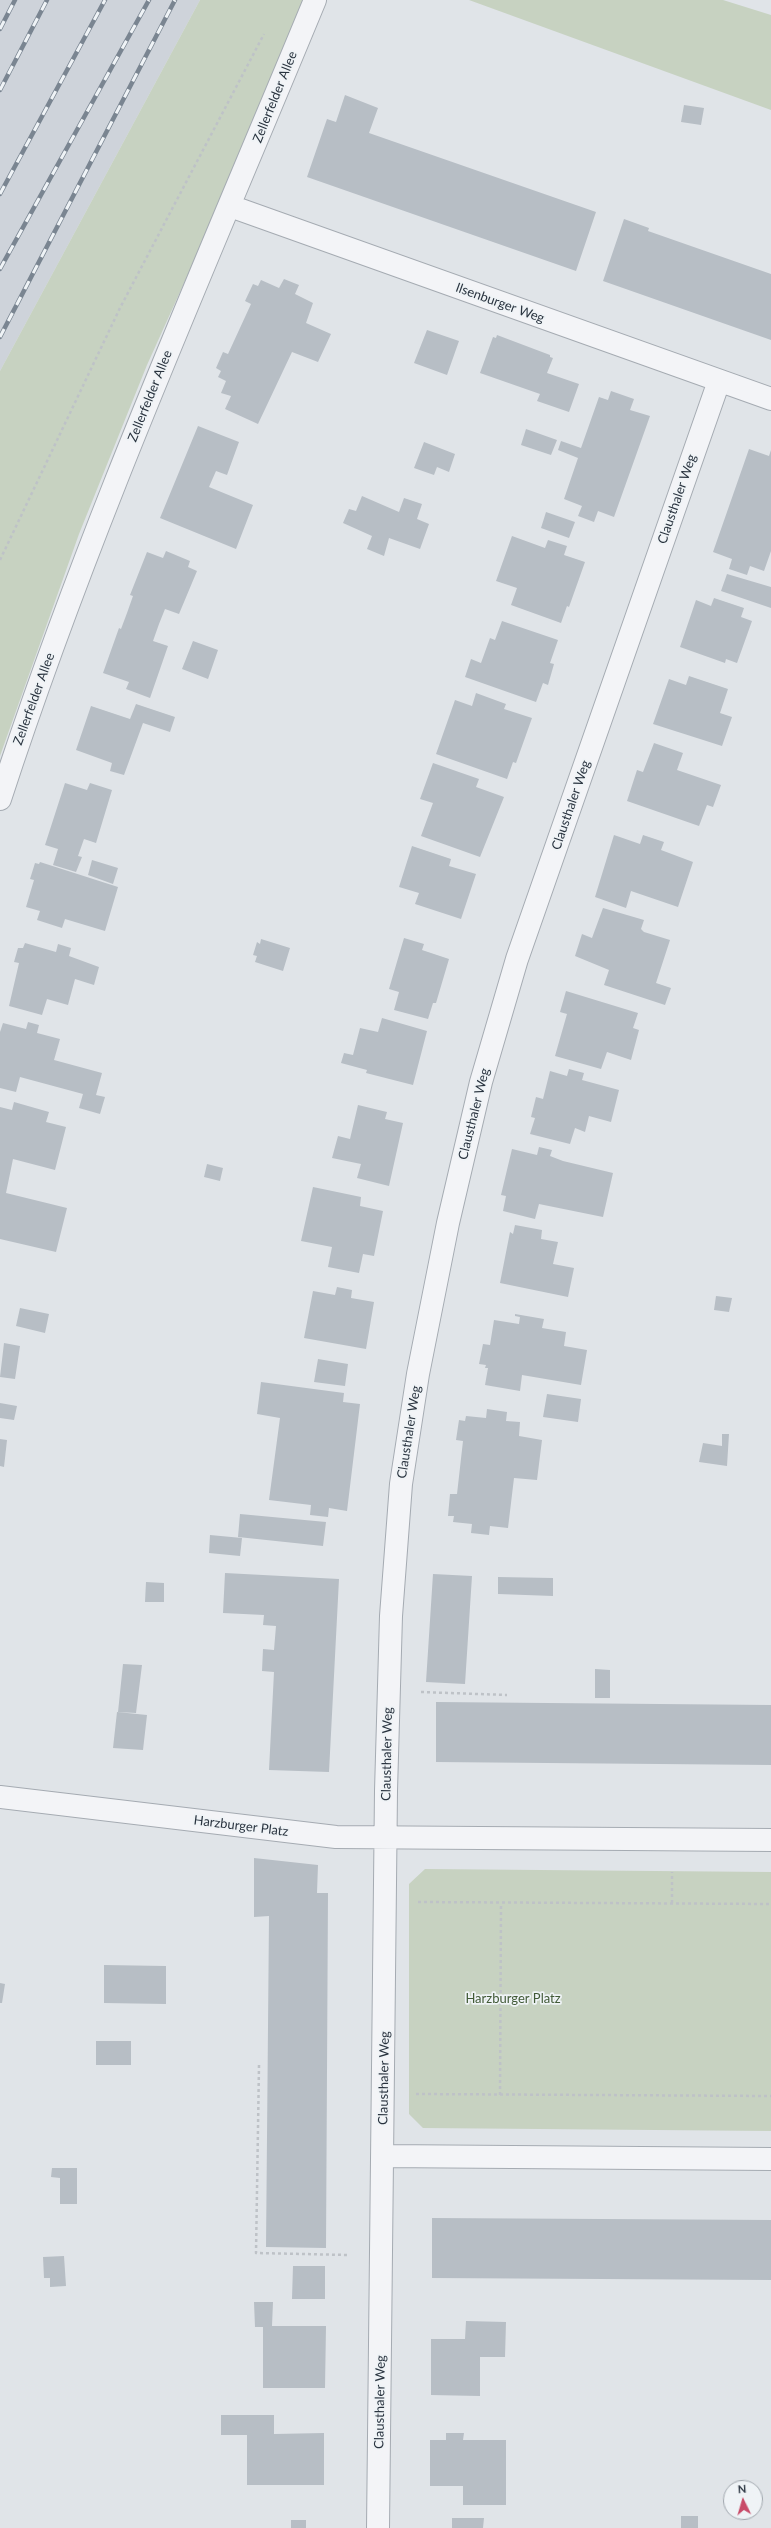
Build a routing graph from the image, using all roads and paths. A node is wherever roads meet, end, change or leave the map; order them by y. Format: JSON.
{"nodes":[{"id":1,"x":315,"y":0,"type":"edge"},
{"id":2,"x":267,"y":28,"type":"dead end"},
{"id":3,"x":230,"y":206,"type":"junction"},
{"id":4,"x":719,"y":381,"type":"junction"},
{"id":5,"x":771,"y":399,"type":"edge"},
{"id":6,"x":0,"y":560,"type":"edge"},
{"id":7,"x":0,"y":799,"type":"edge"},
{"id":8,"x":389,"y":1691,"type":"junction"},
{"id":9,"x":507,"y":1695,"type":"dead end"},
{"id":10,"x":0,"y":1797,"type":"edge"},
{"id":11,"x":386,"y":1838,"type":"junction"},
{"id":12,"x":771,"y":1840,"type":"edge"},
{"id":13,"x":385,"y":1902,"type":"junction"},
{"id":14,"x":501,"y":1903,"type":"junction"},
{"id":15,"x":771,"y":1904,"type":"edge"},
{"id":16,"x":259,"y":2065,"type":"dead end"},
{"id":17,"x":384,"y":2094,"type":"junction"},
{"id":18,"x":500,"y":2095,"type":"junction"},
{"id":19,"x":771,"y":2096,"type":"edge"},
{"id":20,"x":383,"y":2156,"type":"junction"},
{"id":21,"x":771,"y":2160,"type":"edge"},
{"id":22,"x":382,"y":2255,"type":"junction"},
{"id":23,"x":378,"y":2528,"type":"edge"}],
"edges":[{"from":1,"to":3,"type":"street","name":"Zellerfelder Allee"},
{"from":2,"to":6,"type":"path"},
{"from":3,"to":4,"type":"street","name":"Ilsenburger Weg"},
{"from":3,"to":7,"type":"street","name":"Zellerfelder Allee"},
{"from":4,"to":5,"type":"street","name":"Ilsenburger Weg"},
{"from":4,"to":8,"type":"street","name":"Clausthaler Weg"},
{"from":8,"to":9,"type":"path"},
{"from":8,"to":11,"type":"street","name":"Clausthaler Weg"},
{"from":10,"to":11,"type":"street","name":"Harzburger Platz"},
{"from":11,"to":12,"type":"street","name":"Harzburger Platz"},
{"from":11,"to":13,"type":"street","name":"Clausthaler Weg"},
{"from":13,"to":14,"type":"path"},
{"from":13,"to":17,"type":"street","name":"Clausthaler Weg"},
{"from":14,"to":15,"type":"path"},
{"from":14,"to":18,"type":"path"},
{"from":16,"to":22,"type":"path"},
{"from":17,"to":18,"type":"path"},
{"from":17,"to":20,"type":"street","name":"Clausthaler Weg"},
{"from":18,"to":19,"type":"path"},
{"from":20,"to":21,"type":"street"},
{"from":20,"to":22,"type":"street","name":"Clausthaler Weg"},
{"from":22,"to":23,"type":"street","name":"Clausthaler Weg"}]}
